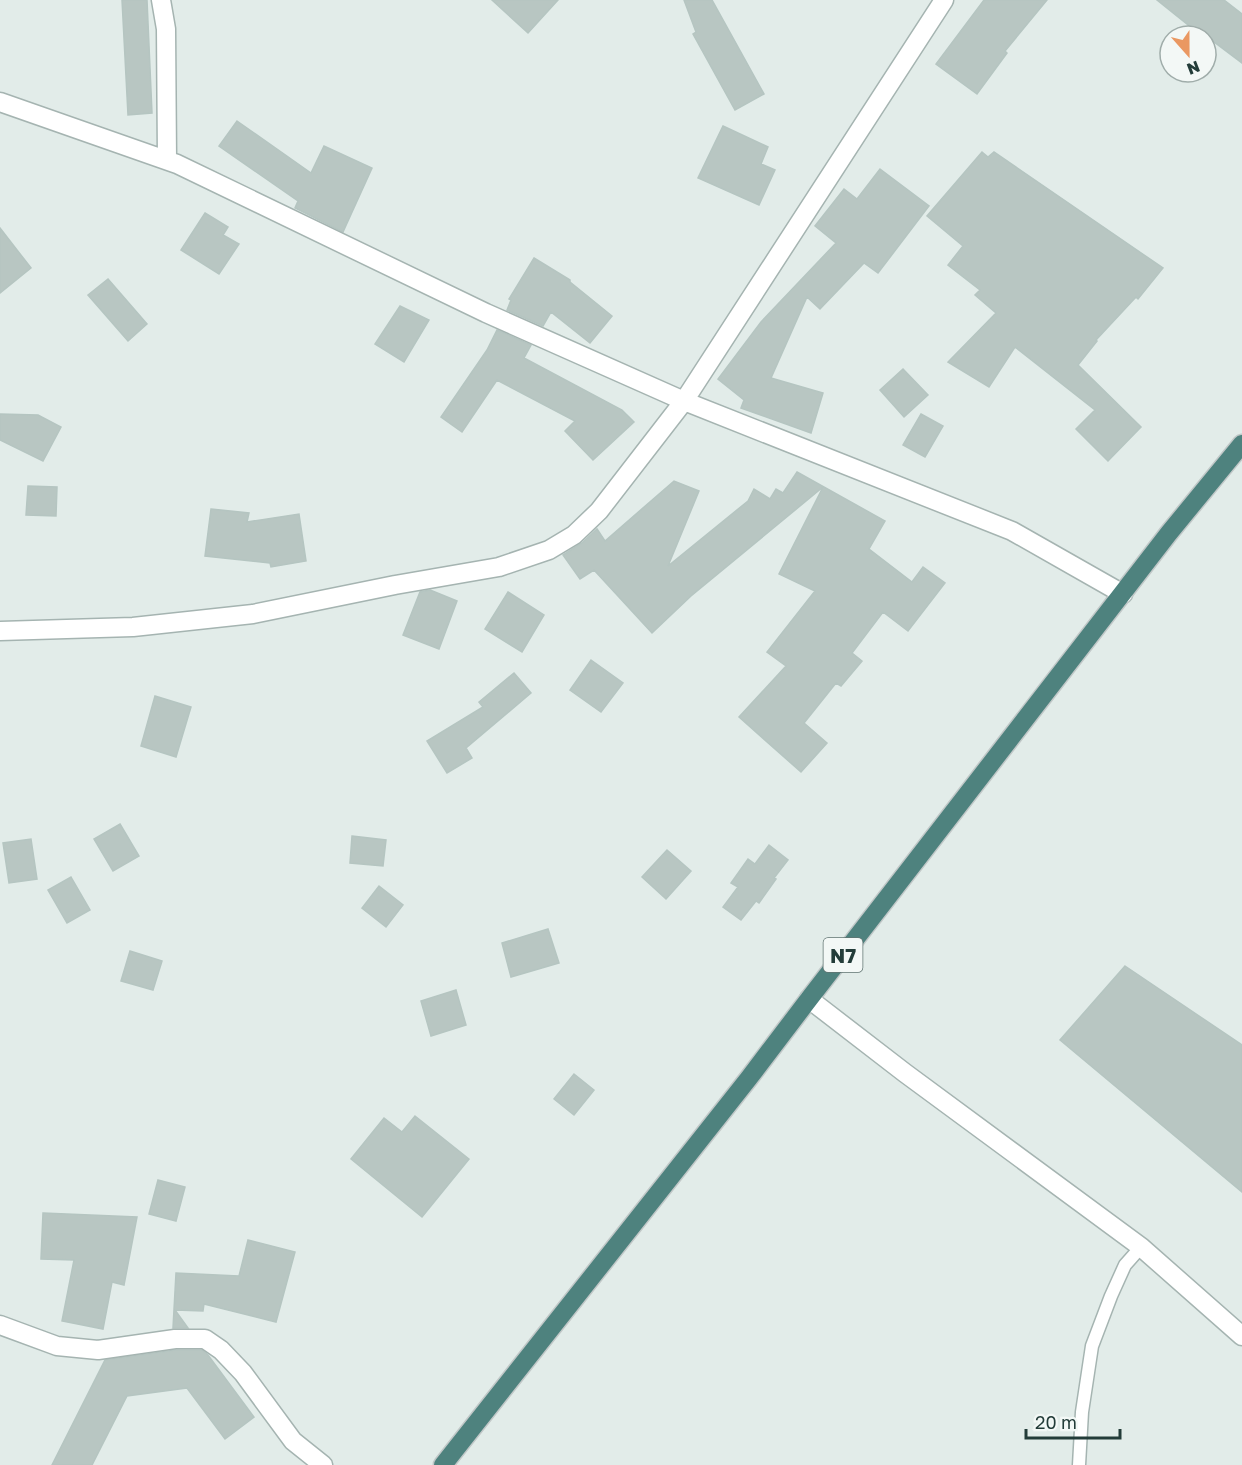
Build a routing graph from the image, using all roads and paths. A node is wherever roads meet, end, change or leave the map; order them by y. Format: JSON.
{"nodes":[{"id":1,"x":161,"y":0,"type":"edge"},
{"id":2,"x":944,"y":0,"type":"edge"},
{"id":3,"x":0,"y":102,"type":"edge"},
{"id":4,"x":167,"y":160,"type":"junction"},
{"id":5,"x":684,"y":401,"type":"junction"},
{"id":6,"x":1242,"y":444,"type":"edge"},
{"id":7,"x":1123,"y":594,"type":"junction"},
{"id":8,"x":0,"y":631,"type":"edge"},
{"id":9,"x":808,"y":999,"type":"junction"},
{"id":10,"x":1141,"y":1247,"type":"junction"},
{"id":11,"x":0,"y":1325,"type":"edge"},
{"id":12,"x":1242,"y":1336,"type":"edge"},
{"id":13,"x":323,"y":1465,"type":"edge"},
{"id":14,"x":443,"y":1465,"type":"edge"},
{"id":15,"x":1079,"y":1465,"type":"edge"}],
"edges":[{"from":1,"to":4,"type":"street"},
{"from":2,"to":5,"type":"street"},
{"from":3,"to":4,"type":"street"},
{"from":4,"to":5,"type":"street"},
{"from":5,"to":7,"type":"street"},
{"from":5,"to":8,"type":"street"},
{"from":6,"to":7,"type":"highway","number":"N7"},
{"from":7,"to":9,"type":"highway","number":"N7"},
{"from":9,"to":10,"type":"street"},
{"from":9,"to":14,"type":"highway","number":"N7"},
{"from":10,"to":12,"type":"street"},
{"from":10,"to":15,"type":"lane"},
{"from":11,"to":13,"type":"street"}]}
